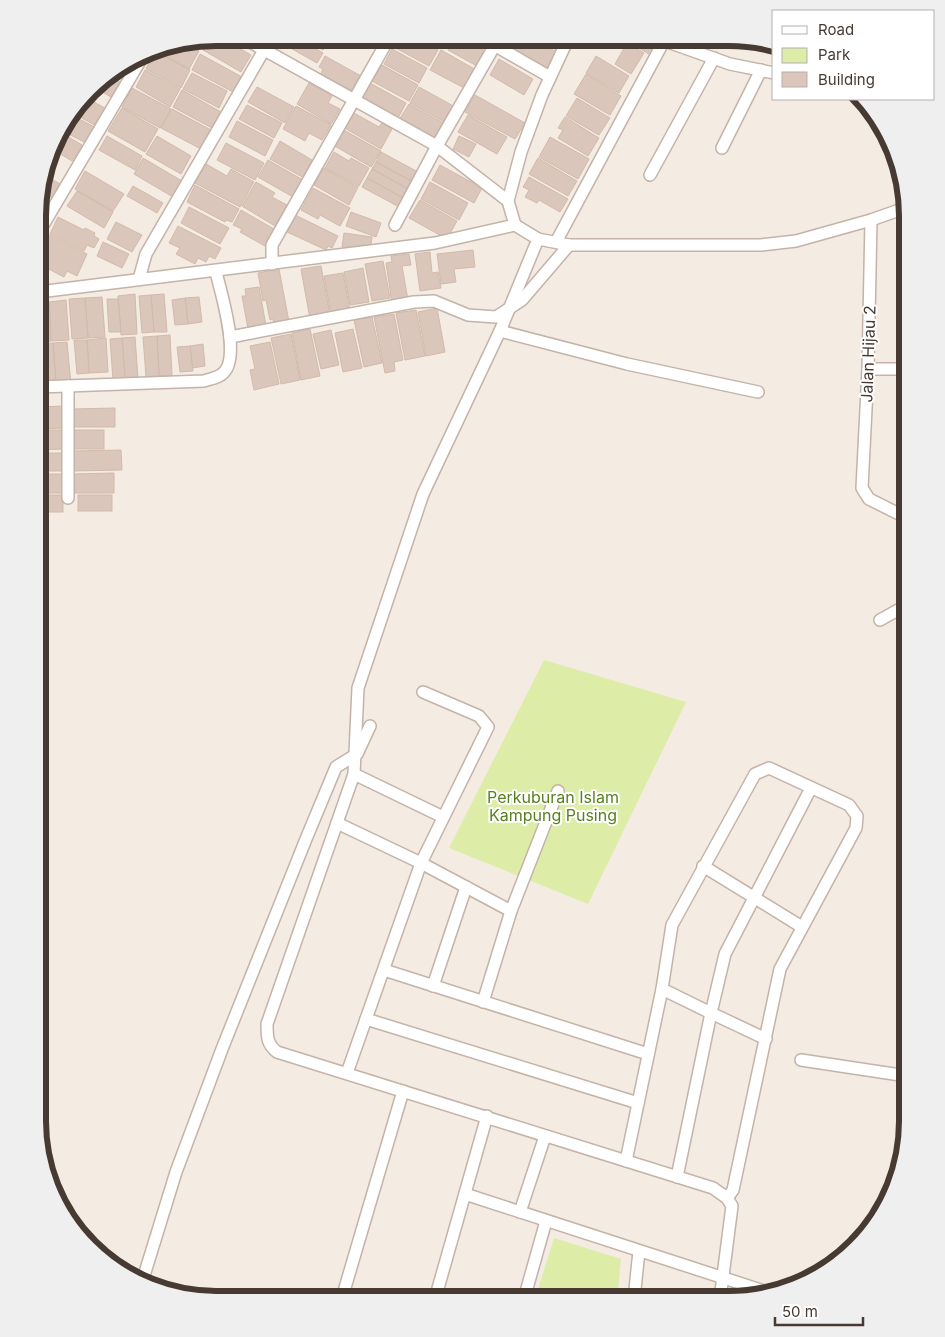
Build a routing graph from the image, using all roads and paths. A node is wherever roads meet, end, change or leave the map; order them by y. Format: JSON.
{"nodes":[{"id":1,"x":494,"y":46,"type":"edge"},
{"id":2,"x":504,"y":46,"type":"edge"},
{"id":3,"x":564,"y":46,"type":"edge"},
{"id":4,"x":662,"y":46,"type":"edge"},
{"id":5,"x":682,"y":46,"type":"edge"},
{"id":6,"x":260,"y":47,"type":"edge"},
{"id":7,"x":385,"y":47,"type":"edge"},
{"id":8,"x":264,"y":49,"type":"junction"},
{"id":9,"x":714,"y":58,"type":"junction"},
{"id":10,"x":137,"y":66,"type":"edge"},
{"id":11,"x":761,"y":70,"type":"junction"},
{"id":12,"x":772,"y":73,"type":"edge"},
{"id":13,"x":550,"y":77,"type":"junction"},
{"id":14,"x":355,"y":100,"type":"junction"},
{"id":15,"x":436,"y":146,"type":"junction"},
{"id":16,"x":722,"y":148,"type":"dead end"},
{"id":17,"x":650,"y":175,"type":"dead end"},
{"id":18,"x":508,"y":201,"type":"junction"},
{"id":19,"x":898,"y":211,"type":"edge"},
{"id":20,"x":46,"y":220,"type":"edge"},
{"id":21,"x":871,"y":220,"type":"junction"},
{"id":22,"x":395,"y":225,"type":"dead end"},
{"id":23,"x":515,"y":225,"type":"junction"},
{"id":24,"x":538,"y":239,"type":"junction"},
{"id":25,"x":556,"y":242,"type":"junction"},
{"id":26,"x":569,"y":245,"type":"junction"},
{"id":27,"x":272,"y":264,"type":"junction"},
{"id":28,"x":216,"y":272,"type":"junction"},
{"id":29,"x":140,"y":279,"type":"junction"},
{"id":30,"x":46,"y":291,"type":"edge"},
{"id":31,"x":506,"y":312,"type":"junction"},
{"id":32,"x":500,"y":330,"type":"junction"},
{"id":33,"x":230,"y":337,"type":"junction"},
{"id":34,"x":868,"y":369,"type":"junction"},
{"id":35,"x":899,"y":369,"type":"edge"},
{"id":36,"x":68,"y":386,"type":"junction"},
{"id":37,"x":46,"y":387,"type":"edge"},
{"id":38,"x":758,"y":392,"type":"dead end"},
{"id":39,"x":68,"y":498,"type":"dead end"},
{"id":40,"x":899,"y":514,"type":"edge"},
{"id":41,"x":899,"y":610,"type":"edge"},
{"id":42,"x":880,"y":620,"type":"dead end"},
{"id":43,"x":423,"y":692,"type":"dead end"},
{"id":44,"x":370,"y":726,"type":"dead end"},
{"id":45,"x":357,"y":754,"type":"junction"},
{"id":46,"x":354,"y":774,"type":"junction"},
{"id":47,"x":811,"y":788,"type":"junction"},
{"id":48,"x":558,"y":791,"type":"dead end"},
{"id":49,"x":443,"y":817,"type":"junction"},
{"id":50,"x":337,"y":823,"type":"junction"},
{"id":51,"x":421,"y":863,"type":"junction"},
{"id":52,"x":703,"y":866,"type":"junction"},
{"id":53,"x":466,"y":887,"type":"junction"},
{"id":54,"x":755,"y":897,"type":"junction"},
{"id":55,"x":512,"y":912,"type":"junction"},
{"id":56,"x":802,"y":927,"type":"junction"},
{"id":57,"x":384,"y":970,"type":"junction"},
{"id":58,"x":433,"y":986,"type":"junction"},
{"id":59,"x":661,"y":994,"type":"junction"},
{"id":60,"x":483,"y":1002,"type":"junction"},
{"id":61,"x":711,"y":1013,"type":"junction"},
{"id":62,"x":366,"y":1019,"type":"junction"},
{"id":63,"x":766,"y":1038,"type":"junction"},
{"id":64,"x":648,"y":1054,"type":"junction"},
{"id":65,"x":801,"y":1060,"type":"dead end"},
{"id":66,"x":347,"y":1073,"type":"junction"},
{"id":67,"x":898,"y":1075,"type":"edge"},
{"id":68,"x":403,"y":1090,"type":"junction"},
{"id":69,"x":638,"y":1103,"type":"junction"},
{"id":70,"x":487,"y":1116,"type":"junction"},
{"id":71,"x":545,"y":1136,"type":"junction"},
{"id":72,"x":626,"y":1161,"type":"junction"},
{"id":73,"x":677,"y":1177,"type":"junction"},
{"id":74,"x":465,"y":1194,"type":"junction"},
{"id":75,"x":727,"y":1198,"type":"junction"},
{"id":76,"x":520,"y":1212,"type":"junction"},
{"id":77,"x":546,"y":1220,"type":"junction"},
{"id":78,"x":639,"y":1251,"type":"junction"},
{"id":79,"x":144,"y":1274,"type":"edge"},
{"id":80,"x":722,"y":1278,"type":"junction"},
{"id":81,"x":754,"y":1288,"type":"edge"},
{"id":82,"x":344,"y":1291,"type":"edge"},
{"id":83,"x":437,"y":1291,"type":"edge"},
{"id":84,"x":526,"y":1291,"type":"edge"},
{"id":85,"x":635,"y":1291,"type":"edge"},
{"id":86,"x":721,"y":1291,"type":"edge"}],
"edges":[{"from":1,"to":15,"type":"street"},
{"from":2,"to":13,"type":"street"},
{"from":3,"to":13,"type":"street"},
{"from":4,"to":25,"type":"street"},
{"from":5,"to":9,"type":"street"},
{"from":6,"to":8,"type":"street"},
{"from":7,"to":14,"type":"street"},
{"from":8,"to":14,"type":"street"},
{"from":8,"to":29,"type":"street"},
{"from":9,"to":11,"type":"street"},
{"from":9,"to":17,"type":"street"},
{"from":10,"to":20,"type":"street"},
{"from":11,"to":12,"type":"street"},
{"from":11,"to":16,"type":"street"},
{"from":13,"to":18,"type":"street"},
{"from":14,"to":15,"type":"street"},
{"from":14,"to":27,"type":"street"},
{"from":15,"to":18,"type":"street"},
{"from":15,"to":22,"type":"street"},
{"from":18,"to":23,"type":"street"},
{"from":19,"to":21,"type":"street"},
{"from":21,"to":26,"type":"street"},
{"from":21,"to":34,"type":"street","name":"Jalan Hijau 2"},
{"from":23,"to":24,"type":"street"},
{"from":23,"to":27,"type":"street"},
{"from":24,"to":25,"type":"street"},
{"from":24,"to":31,"type":"street"},
{"from":25,"to":26,"type":"street"},
{"from":26,"to":31,"type":"street"},
{"from":27,"to":28,"type":"street"},
{"from":28,"to":29,"type":"street"},
{"from":28,"to":33,"type":"street"},
{"from":29,"to":30,"type":"street"},
{"from":31,"to":32,"type":"street"},
{"from":31,"to":33,"type":"street"},
{"from":32,"to":38,"type":"street"},
{"from":32,"to":45,"type":"street"},
{"from":33,"to":36,"type":"street"},
{"from":34,"to":35,"type":"street"},
{"from":34,"to":40,"type":"street","name":"Jalan Hijau 2"},
{"from":36,"to":37,"type":"street"},
{"from":36,"to":39,"type":"street"},
{"from":41,"to":42,"type":"street"},
{"from":43,"to":49,"type":"street"},
{"from":44,"to":45,"type":"street"},
{"from":45,"to":46,"type":"street"},
{"from":45,"to":79,"type":"street"},
{"from":46,"to":49,"type":"street"},
{"from":46,"to":50,"type":"street"},
{"from":47,"to":52,"type":"street"},
{"from":47,"to":54,"type":"street"},
{"from":47,"to":56,"type":"street"},
{"from":48,"to":55,"type":"street"},
{"from":49,"to":51,"type":"street"},
{"from":50,"to":51,"type":"street"},
{"from":50,"to":66,"type":"street"},
{"from":51,"to":53,"type":"street"},
{"from":51,"to":57,"type":"street"},
{"from":52,"to":54,"type":"street"},
{"from":52,"to":59,"type":"street"},
{"from":53,"to":55,"type":"street"},
{"from":53,"to":58,"type":"street"},
{"from":54,"to":56,"type":"street"},
{"from":54,"to":61,"type":"street"},
{"from":55,"to":60,"type":"street"},
{"from":56,"to":63,"type":"street"},
{"from":57,"to":58,"type":"street"},
{"from":57,"to":62,"type":"street"},
{"from":58,"to":60,"type":"street"},
{"from":59,"to":61,"type":"street"},
{"from":59,"to":64,"type":"street"},
{"from":60,"to":64,"type":"street"},
{"from":61,"to":63,"type":"street"},
{"from":61,"to":73,"type":"street"},
{"from":62,"to":66,"type":"street"},
{"from":62,"to":69,"type":"street"},
{"from":63,"to":75,"type":"street"},
{"from":64,"to":69,"type":"street"},
{"from":65,"to":67,"type":"street"},
{"from":66,"to":68,"type":"street"},
{"from":68,"to":70,"type":"street"},
{"from":68,"to":82,"type":"street"},
{"from":69,"to":72,"type":"street"},
{"from":70,"to":71,"type":"street"},
{"from":70,"to":74,"type":"street"},
{"from":71,"to":72,"type":"street"},
{"from":71,"to":76,"type":"street"},
{"from":72,"to":73,"type":"street"},
{"from":73,"to":75,"type":"street"},
{"from":74,"to":76,"type":"street"},
{"from":74,"to":83,"type":"street"},
{"from":75,"to":80,"type":"street"},
{"from":76,"to":77,"type":"street"},
{"from":77,"to":78,"type":"street"},
{"from":77,"to":84,"type":"street"},
{"from":78,"to":80,"type":"street"},
{"from":78,"to":85,"type":"street"},
{"from":80,"to":81,"type":"street"},
{"from":80,"to":86,"type":"street"}]}
